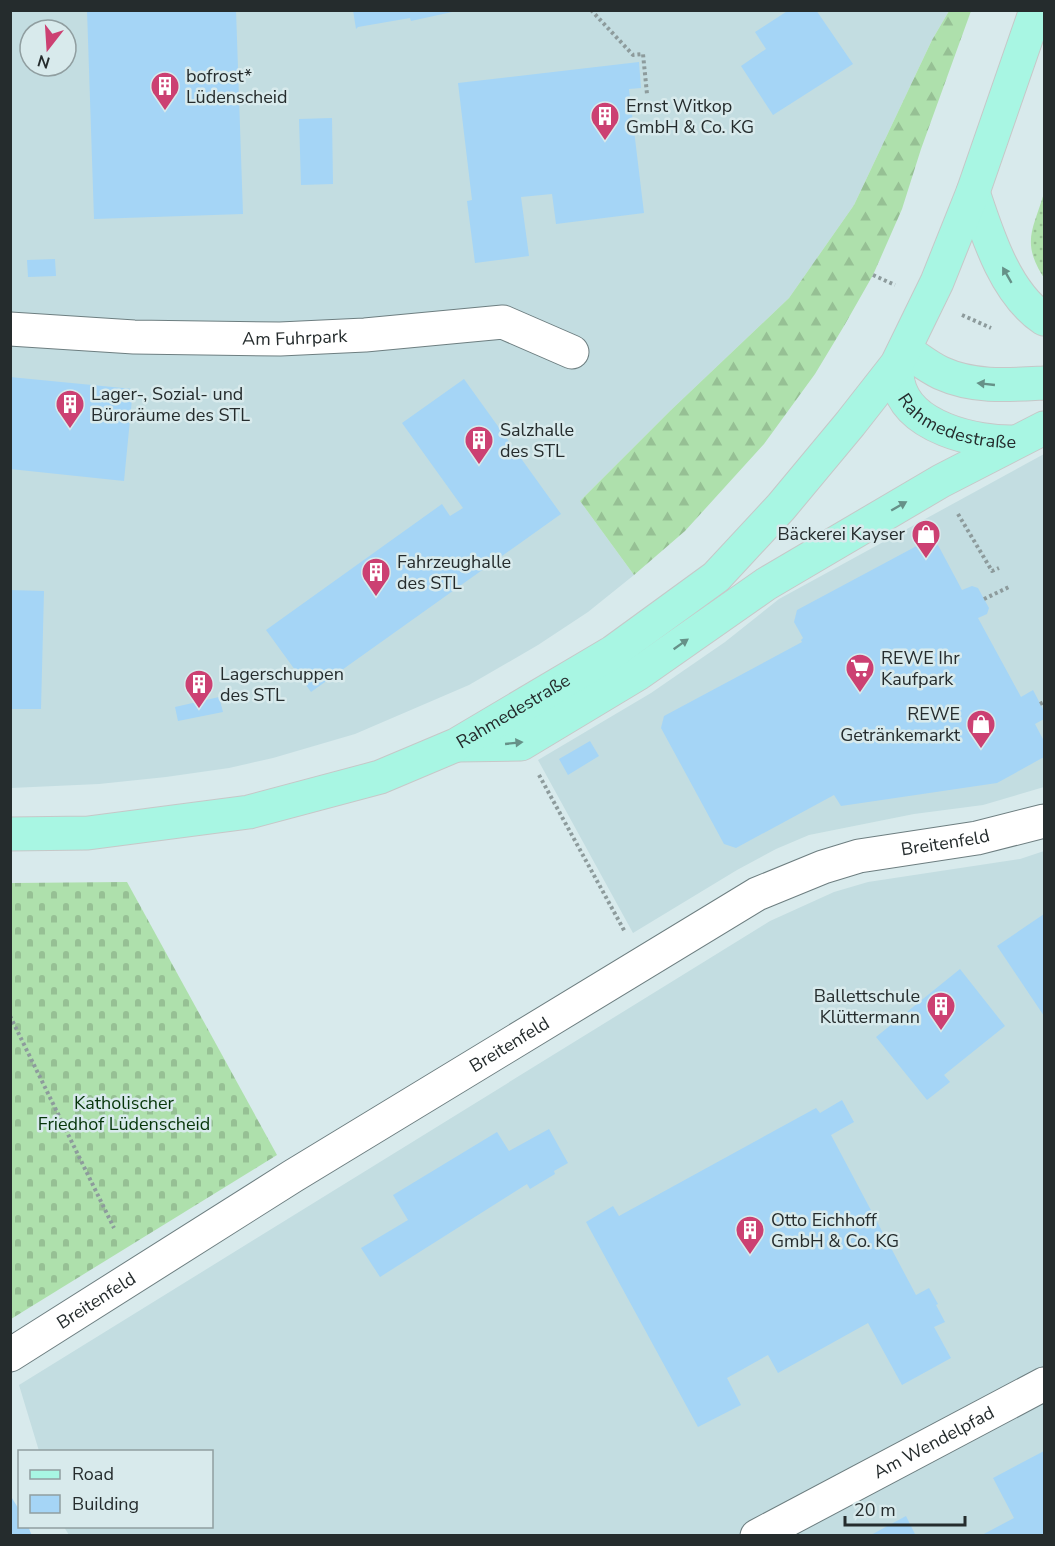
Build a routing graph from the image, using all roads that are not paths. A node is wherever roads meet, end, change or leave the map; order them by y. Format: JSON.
{"nodes":[{"id":1,"x":1036,"y":10,"type":"edge"},
{"id":2,"x":973,"y":192,"type":"junction"},
{"id":3,"x":1044,"y":319,"type":"edge"},
{"id":4,"x":10,"y":329,"type":"edge"},
{"id":5,"x":572,"y":352,"type":"dead end"},
{"id":6,"x":901,"y":357,"type":"junction"},
{"id":7,"x":1044,"y":383,"type":"edge"},
{"id":8,"x":1044,"y":428,"type":"edge"},
{"id":9,"x":1015,"y":442,"type":"junction"},
{"id":10,"x":456,"y":745,"type":"junction"},
{"id":11,"x":1044,"y":821,"type":"edge"},
{"id":12,"x":10,"y":834,"type":"edge"},
{"id":13,"x":10,"y":1354,"type":"edge"},
{"id":14,"x":1044,"y":1384,"type":"edge"},
{"id":15,"x":757,"y":1536,"type":"edge"}],
"edges":[{"from":1,"to":2,"type":"main road","name":"Rahmedestraße"},
{"from":3,"to":2,"type":"main road","one_way":true},
{"from":2,"to":6,"type":"main road","name":"Rahmedestraße"},
{"from":4,"to":5,"type":"street","name":"Am Fuhrpark"},
{"from":7,"to":6,"type":"main road","name":"Rahmedestraße","one_way":true},
{"from":6,"to":9,"type":"main road","name":"Rahmedestraße"},
{"from":6,"to":10,"type":"main road","name":"Rahmedestraße"},
{"from":8,"to":9,"type":"main road","name":"Rahmedestraße"},
{"from":10,"to":9,"type":"main road","one_way":true},
{"from":10,"to":12,"type":"main road","name":"Rahmedestraße"},
{"from":11,"to":13,"type":"street","name":"Breitenfeld"},
{"from":14,"to":15,"type":"street","name":"Am Wendelpfad"}]}
